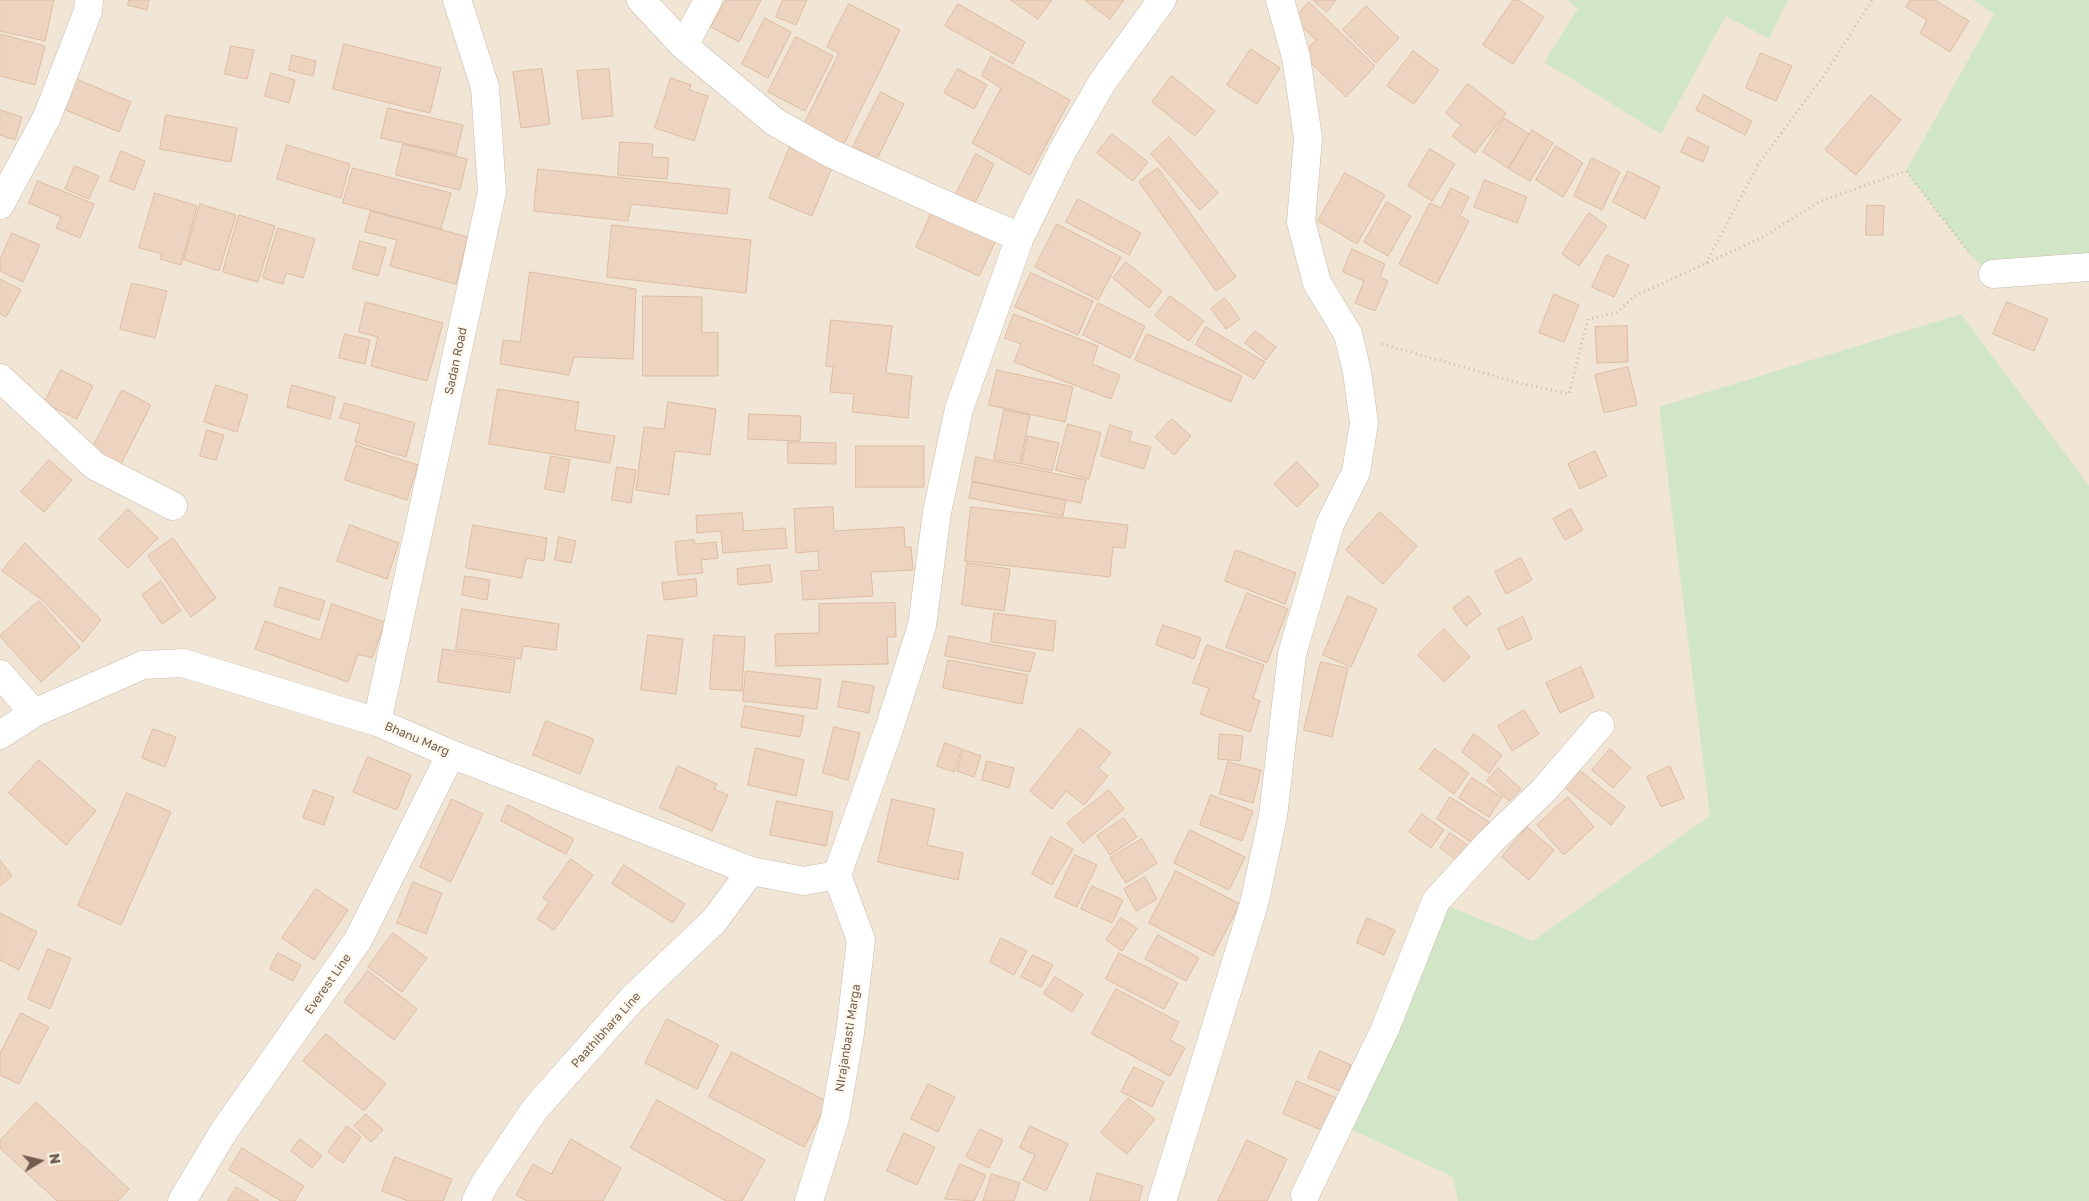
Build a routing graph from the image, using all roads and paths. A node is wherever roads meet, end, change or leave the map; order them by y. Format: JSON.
{"nodes":[{"id":1,"x":89,"y":0,"type":"edge"},
{"id":2,"x":457,"y":0,"type":"edge"},
{"id":3,"x":640,"y":0,"type":"edge"},
{"id":4,"x":708,"y":0,"type":"edge"},
{"id":5,"x":1162,"y":0,"type":"edge"},
{"id":6,"x":1280,"y":0,"type":"edge"},
{"id":7,"x":1872,"y":0,"type":"edge"},
{"id":8,"x":684,"y":46,"type":"junction"},
{"id":9,"x":0,"y":205,"type":"edge"},
{"id":10,"x":1020,"y":237,"type":"junction"},
{"id":11,"x":1706,"y":263,"type":"junction"},
{"id":12,"x":2089,"y":267,"type":"edge"},
{"id":13,"x":1993,"y":274,"type":"joint"},
{"id":14,"x":1348,"y":334,"type":"junction"},
{"id":15,"x":0,"y":378,"type":"edge"},
{"id":16,"x":173,"y":506,"type":"dead end"},
{"id":17,"x":0,"y":674,"type":"edge"},
{"id":18,"x":34,"y":713,"type":"junction"},
{"id":19,"x":376,"y":722,"type":"junction"},
{"id":20,"x":1600,"y":725,"type":"dead end"},
{"id":21,"x":0,"y":735,"type":"edge"},
{"id":22,"x":451,"y":754,"type":"junction"},
{"id":23,"x":751,"y":871,"type":"junction"},
{"id":24,"x":837,"y":875,"type":"junction"},
{"id":25,"x":1300,"y":1199,"type":"edge"},
{"id":26,"x":182,"y":1201,"type":"edge"},
{"id":27,"x":476,"y":1201,"type":"edge"},
{"id":28,"x":809,"y":1201,"type":"edge"},
{"id":29,"x":1162,"y":1201,"type":"edge"}],
"edges":[{"from":1,"to":9,"type":"street"},
{"from":2,"to":19,"type":"street","name":"Sadan Road"},
{"from":3,"to":8,"type":"street"},
{"from":4,"to":8,"type":"street"},
{"from":5,"to":10,"type":"street"},
{"from":6,"to":14,"type":"street"},
{"from":7,"to":11,"type":"path"},
{"from":8,"to":10,"type":"street"},
{"from":10,"to":24,"type":"street"},
{"from":11,"to":13,"type":"path"},
{"from":11,"to":14,"type":"path"},
{"from":12,"to":13,"type":"street"},
{"from":14,"to":29,"type":"street"},
{"from":15,"to":16,"type":"street"},
{"from":17,"to":18,"type":"street"},
{"from":18,"to":19,"type":"street","name":"Bhanu Marg"},
{"from":18,"to":21,"type":"street","name":"Bhanu Marg"},
{"from":19,"to":22,"type":"street","name":"Bhanu Marg"},
{"from":20,"to":25,"type":"street"},
{"from":22,"to":23,"type":"street","name":"Bhanu Marg"},
{"from":22,"to":26,"type":"street","name":"Everest Line"},
{"from":23,"to":24,"type":"street","name":"Bhanu Marg"},
{"from":23,"to":27,"type":"street","name":"Paathibhara Line"},
{"from":24,"to":28,"type":"street","name":"NIrajanbasti Marga"}]}
